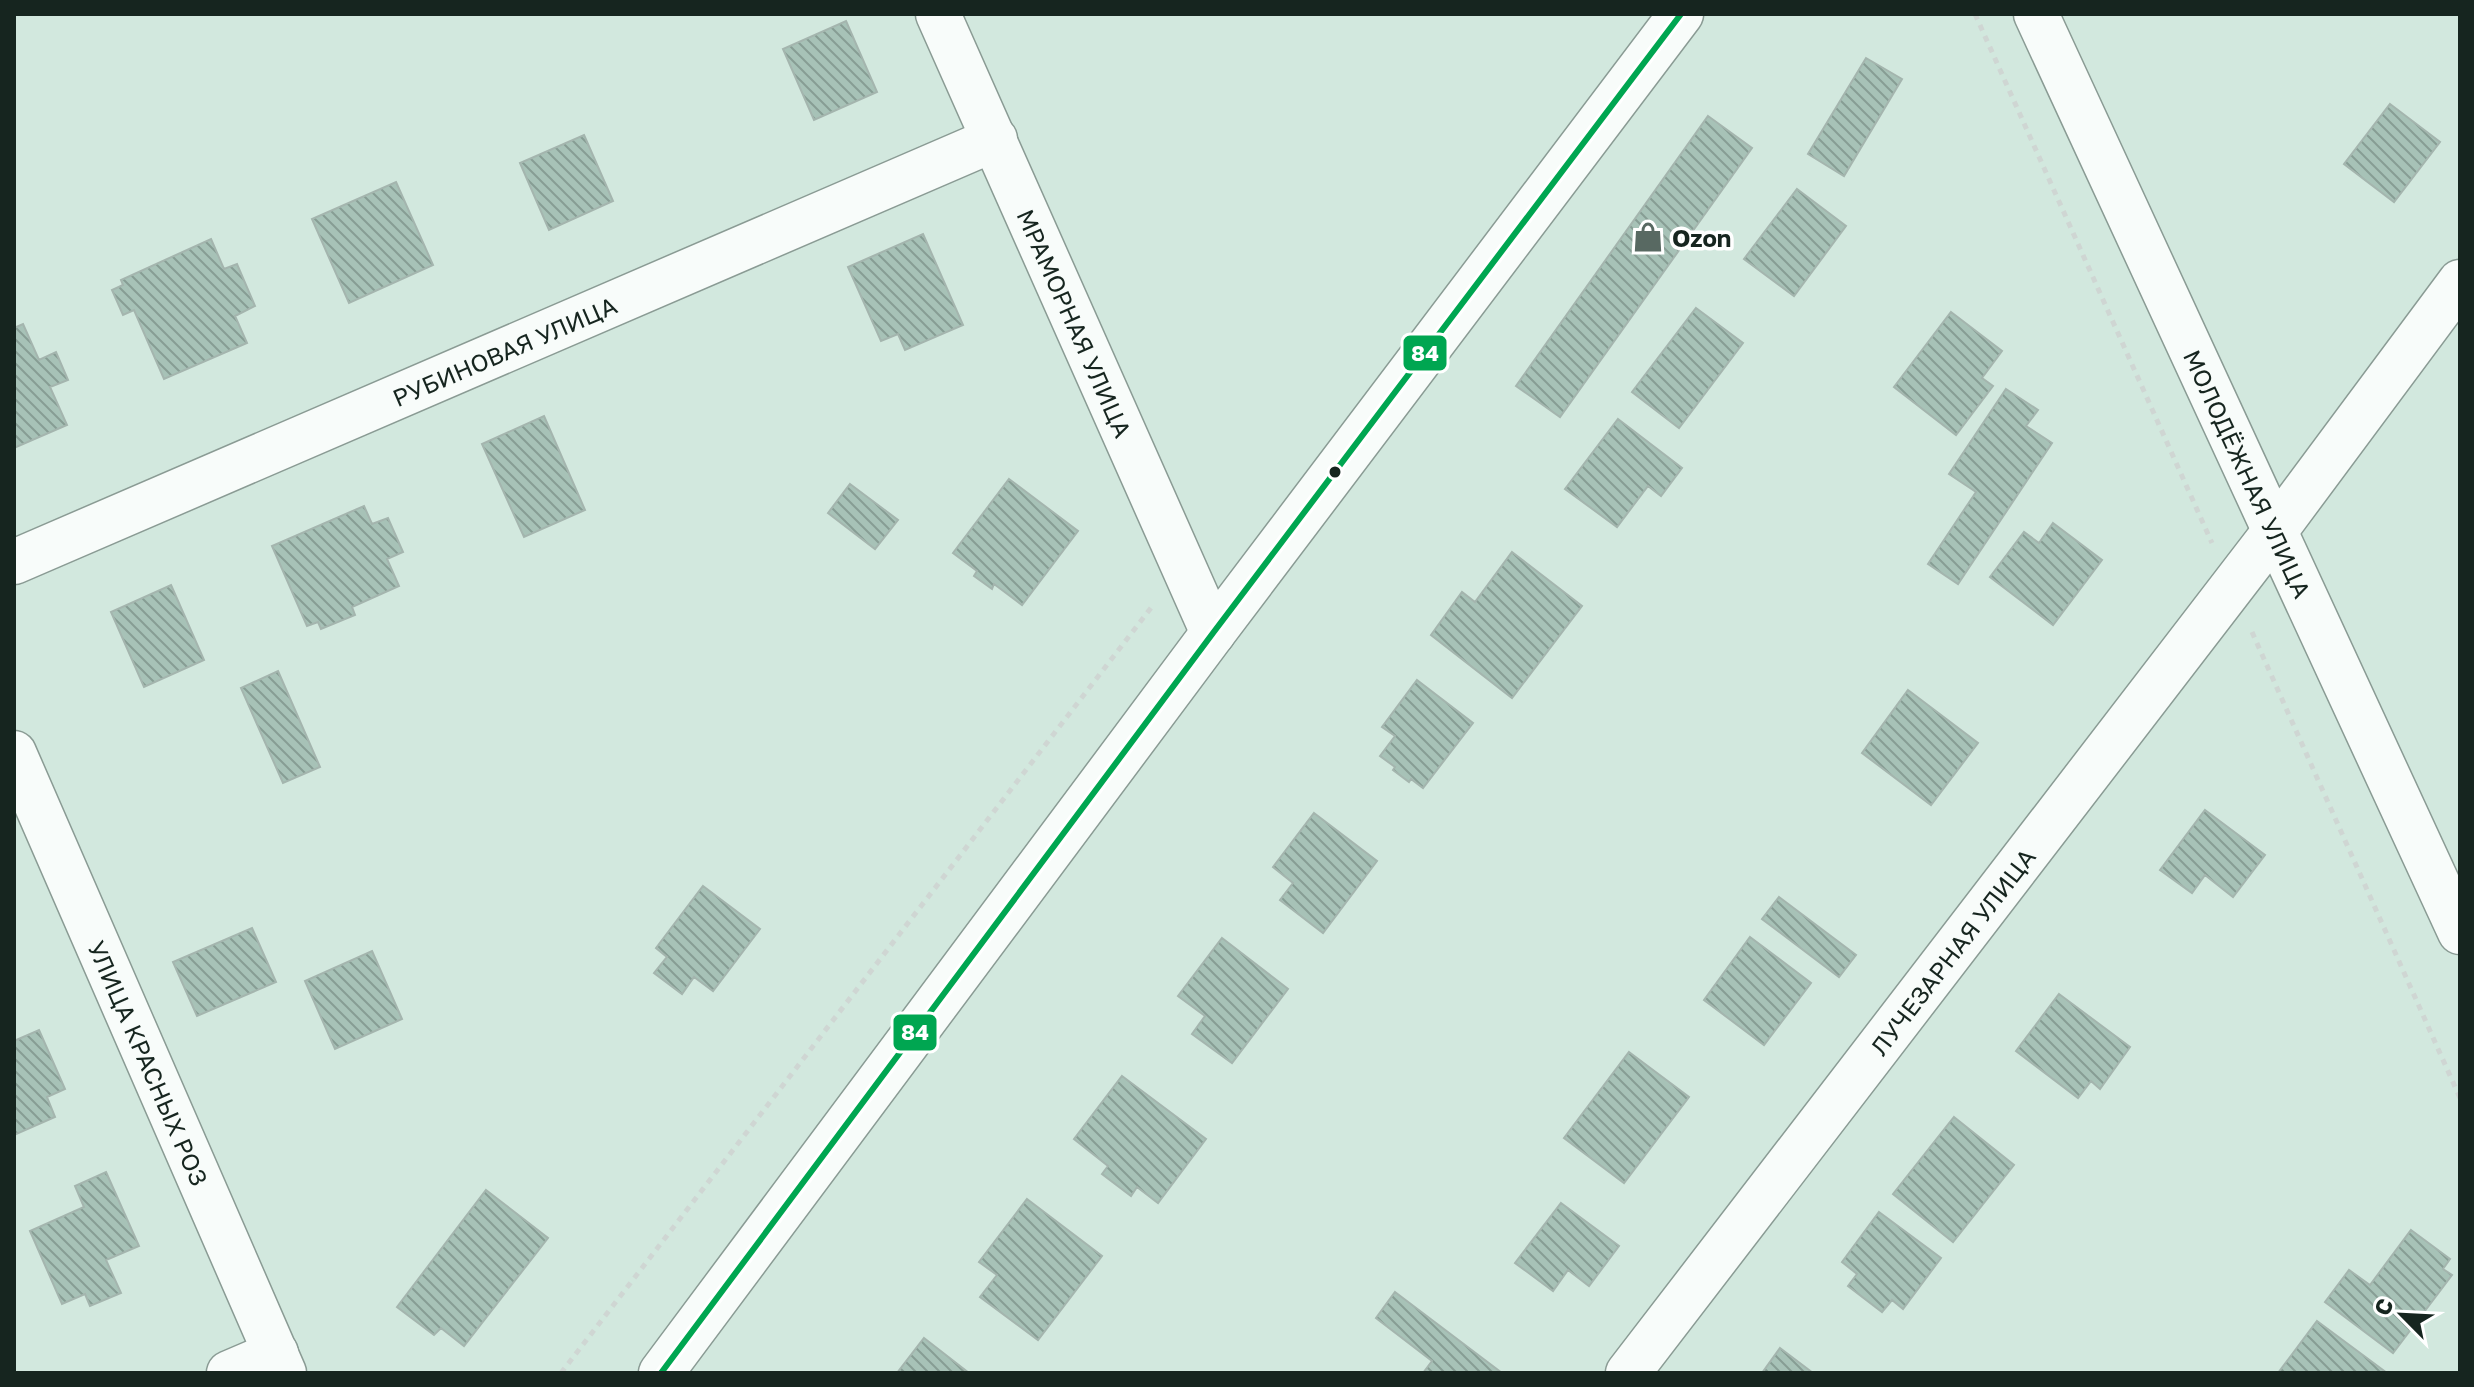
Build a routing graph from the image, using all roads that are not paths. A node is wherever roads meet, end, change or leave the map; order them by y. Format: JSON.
{"nodes":[{"id":1,"x":938,"y":14,"type":"edge"},
{"id":2,"x":1681,"y":14,"type":"edge"},
{"id":3,"x":2036,"y":14,"type":"edge"},
{"id":4,"x":995,"y":139,"type":"junction"},
{"id":5,"x":2460,"y":282,"type":"edge"},
{"id":6,"x":2275,"y":531,"type":"junction"},
{"id":7,"x":14,"y":562,"type":"edge"},
{"id":8,"x":1213,"y":633,"type":"junction"},
{"id":9,"x":14,"y":753,"type":"edge"},
{"id":10,"x":2460,"y":932,"type":"edge"},
{"id":11,"x":280,"y":1363,"type":"edge"},
{"id":12,"x":229,"y":1373,"type":"edge"},
{"id":13,"x":661,"y":1373,"type":"edge"},
{"id":14,"x":1628,"y":1373,"type":"edge"}],
"edges":[{"from":1,"to":4,"type":"street","name":"МРАМОРНАЯ УЛИЦА"},
{"from":2,"to":8,"type":"street"},
{"from":3,"to":6,"type":"street","name":"МОЛОДЁЖНАЯ УЛИЦА"},
{"from":4,"to":7,"type":"street","name":"РУБИНОВАЯ УЛИЦА"},
{"from":4,"to":8,"type":"street","name":"МРАМОРНАЯ УЛИЦА"},
{"from":5,"to":6,"type":"street","name":"ЛУЧЕЗАРНАЯ УЛИЦА"},
{"from":6,"to":10,"type":"street","name":"МОЛОДЁЖНАЯ УЛИЦА"},
{"from":6,"to":14,"type":"street","name":"ЛУЧЕЗАРНАЯ УЛИЦА"},
{"from":8,"to":13,"type":"street"},
{"from":9,"to":11,"type":"street","name":"УЛИЦА КРАСНЫХ РОЗ"},
{"from":11,"to":12,"type":"street"}]}
